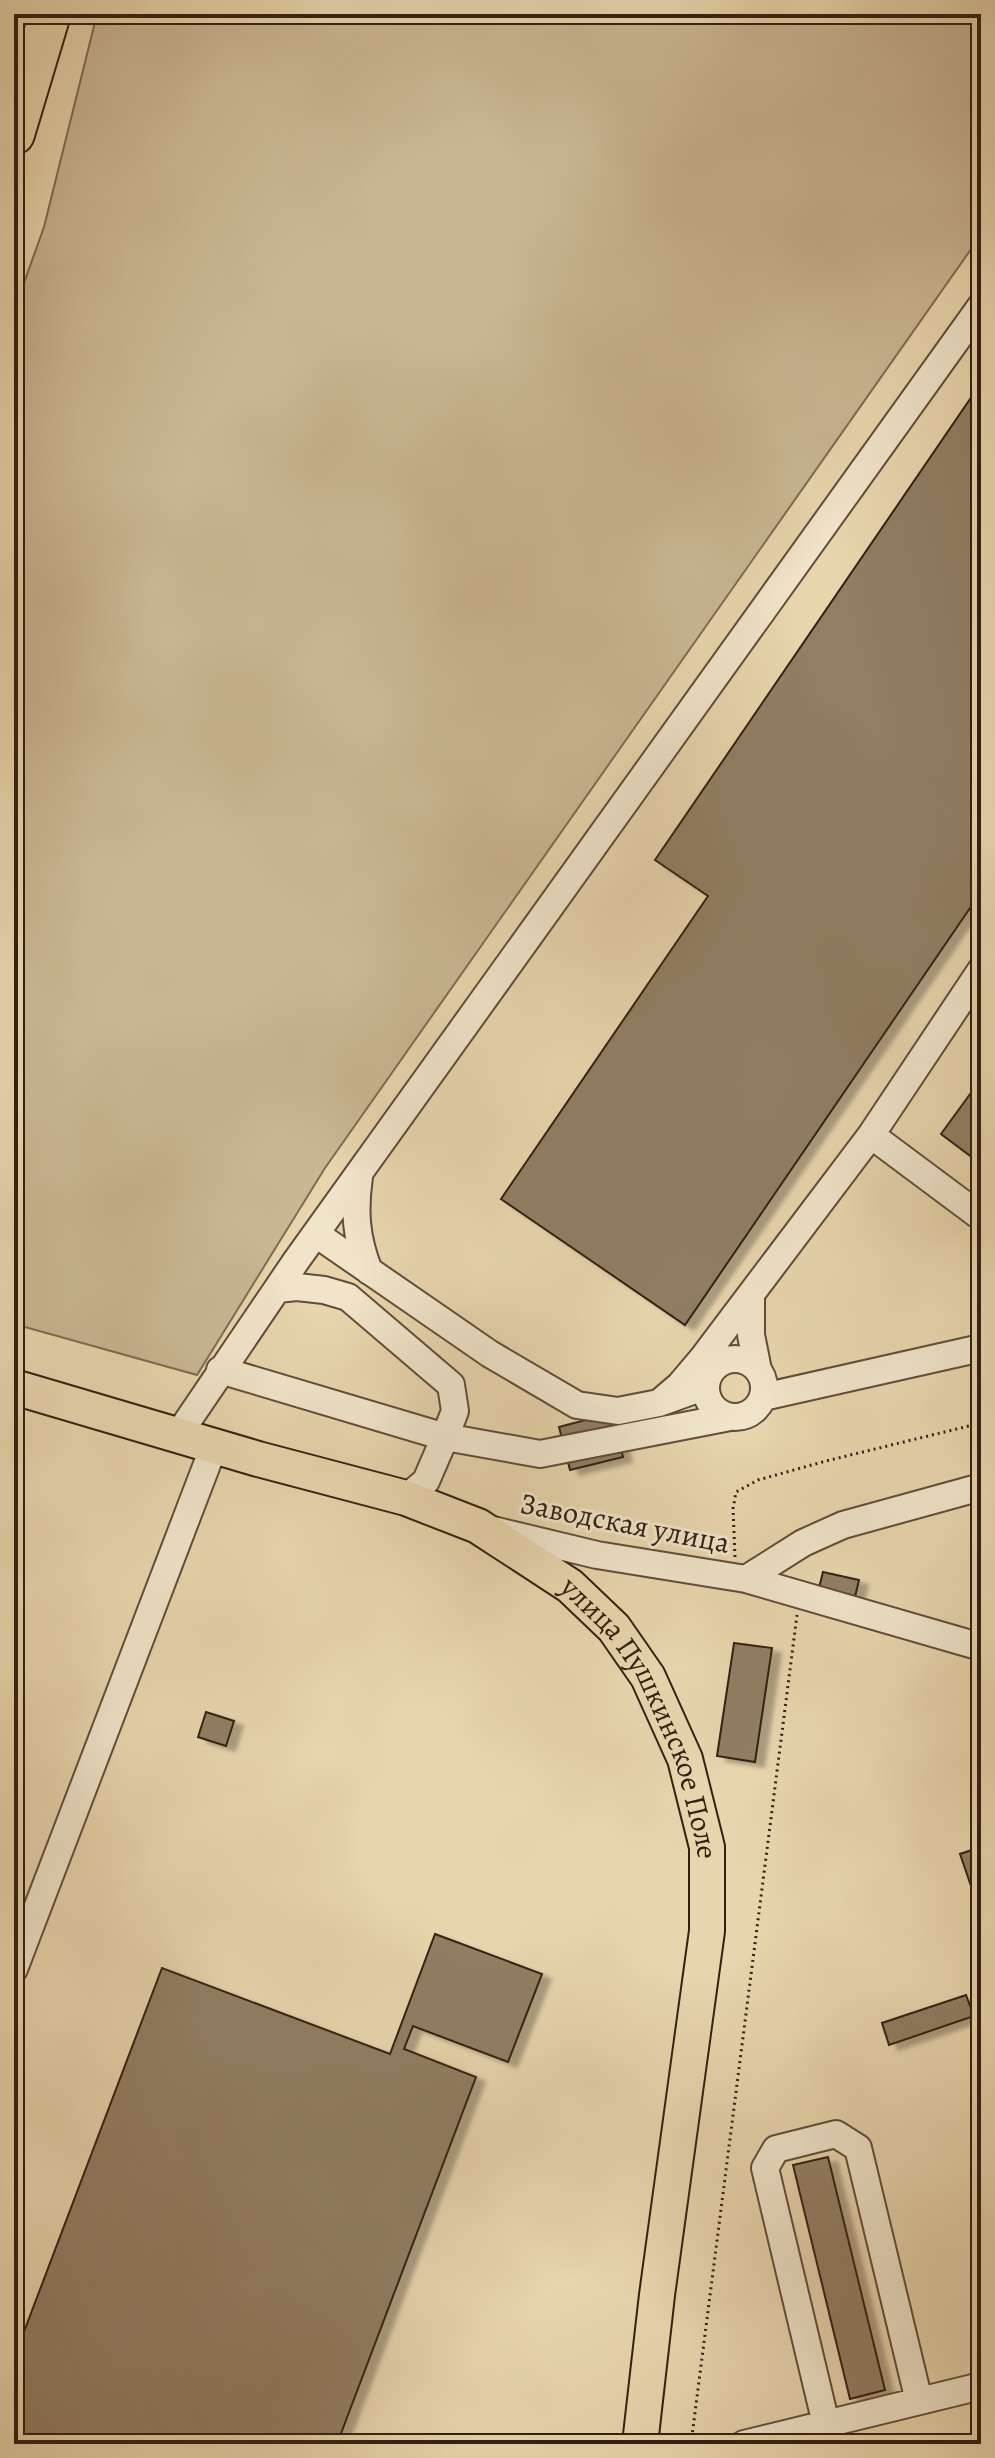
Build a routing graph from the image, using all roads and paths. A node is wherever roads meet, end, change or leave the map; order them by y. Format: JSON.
{"nodes":[{"id":1,"x":50,"y":14,"type":"edge"},
{"id":2,"x":14,"y":134,"type":"edge"},
{"id":3,"x":981,"y":306,"type":"edge"},
{"id":4,"x":981,"y":970,"type":"edge"},
{"id":5,"x":871,"y":1135,"type":"junction"},
{"id":6,"x":359,"y":1175,"type":"junction"},
{"id":7,"x":981,"y":1217,"type":"edge"},
{"id":8,"x":316,"y":1234,"type":"junction"},
{"id":9,"x":369,"y":1271,"type":"junction"},
{"id":10,"x":277,"y":1289,"type":"junction"},
{"id":11,"x":751,"y":1295,"type":"junction"},
{"id":12,"x":981,"y":1348,"type":"edge"},
{"id":13,"x":720,"y":1363,"type":"junction"},
{"id":14,"x":220,"y":1370,"type":"junction"},
{"id":15,"x":758,"y":1370,"type":"junction"},
{"id":16,"x":706,"y":1386,"type":"junction"},
{"id":17,"x":14,"y":1387,"type":"edge"},
{"id":18,"x":763,"y":1397,"type":"junction"},
{"id":19,"x":659,"y":1403,"type":"junction"},
{"id":20,"x":730,"y":1417,"type":"junction"},
{"id":21,"x":981,"y":1423,"type":"edge"},
{"id":22,"x":178,"y":1435,"type":"junction"},
{"id":23,"x":435,"y":1435,"type":"junction"},
{"id":24,"x":214,"y":1446,"type":"junction"},
{"id":25,"x":981,"y":1487,"type":"edge"},
{"id":26,"x":406,"y":1498,"type":"junction"},
{"id":27,"x":478,"y":1526,"type":"junction"},
{"id":28,"x":597,"y":1555,"type":"junction"},
{"id":29,"x":740,"y":1578,"type":"junction"},
{"id":30,"x":570,"y":1586,"type":"junction"},
{"id":31,"x":800,"y":1595,"type":"junction"},
{"id":32,"x":981,"y":1647,"type":"edge"},
{"id":33,"x":14,"y":1969,"type":"edge"},
{"id":34,"x":981,"y":2386,"type":"edge"},
{"id":35,"x":919,"y":2401,"type":"junction"},
{"id":36,"x":826,"y":2424,"type":"junction"},
{"id":37,"x":640,"y":2444,"type":"edge"},
{"id":38,"x":691,"y":2444,"type":"edge"},
{"id":39,"x":744,"y":2444,"type":"edge"}],
"edges":[{"from":1,"to":2,"type":"highway"},
{"from":3,"to":6,"type":"street"},
{"from":4,"to":5,"type":"street"},
{"from":5,"to":7,"type":"street"},
{"from":5,"to":11,"type":"street"},
{"from":6,"to":8,"type":"street"},
{"from":6,"to":9,"type":"street"},
{"from":8,"to":9,"type":"street"},
{"from":8,"to":10,"type":"street"},
{"from":9,"to":19,"type":"street"},
{"from":10,"to":14,"type":"street"},
{"from":10,"to":23,"type":"street"},
{"from":11,"to":13,"type":"street"},
{"from":11,"to":15,"type":"street"},
{"from":11,"to":19,"type":"street"},
{"from":12,"to":18,"type":"street"},
{"from":13,"to":15,"type":"street"},
{"from":13,"to":16,"type":"street"},
{"from":14,"to":22,"type":"street"},
{"from":14,"to":23,"type":"street"},
{"from":15,"to":18,"type":"street"},
{"from":16,"to":19,"type":"street"},
{"from":16,"to":20,"type":"street"},
{"from":17,"to":22,"type":"main road","name":"улица Пушкинское Поле"},
{"from":18,"to":20,"type":"street"},
{"from":20,"to":23,"type":"street"},
{"from":21,"to":29,"type":"path"},
{"from":22,"to":24,"type":"main road","name":"улица Пушкинское Поле"},
{"from":23,"to":26,"type":"street"},
{"from":24,"to":26,"type":"main road","name":"улица Пушкинское Поле"},
{"from":24,"to":33,"type":"street"},
{"from":25,"to":29,"type":"street","name":"Заводская улица"},
{"from":26,"to":27,"type":"main road","name":"улица Пушкинское Поле"},
{"from":27,"to":28,"type":"street","name":"Заводская улица"},
{"from":27,"to":30,"type":"main road","name":"улица Пушкинское Поле"},
{"from":28,"to":29,"type":"street","name":"Заводская улица"},
{"from":28,"to":30,"type":"street"},
{"from":29,"to":31,"type":"street"},
{"from":30,"to":37,"type":"main road","name":"улица Пушкинское Поле"},
{"from":31,"to":32,"type":"street"},
{"from":31,"to":38,"type":"path"},
{"from":34,"to":35,"type":"street"},
{"from":35,"to":36,"type":"street"},
{"from":35,"to":36,"type":"street"},
{"from":36,"to":39,"type":"street"}]}
